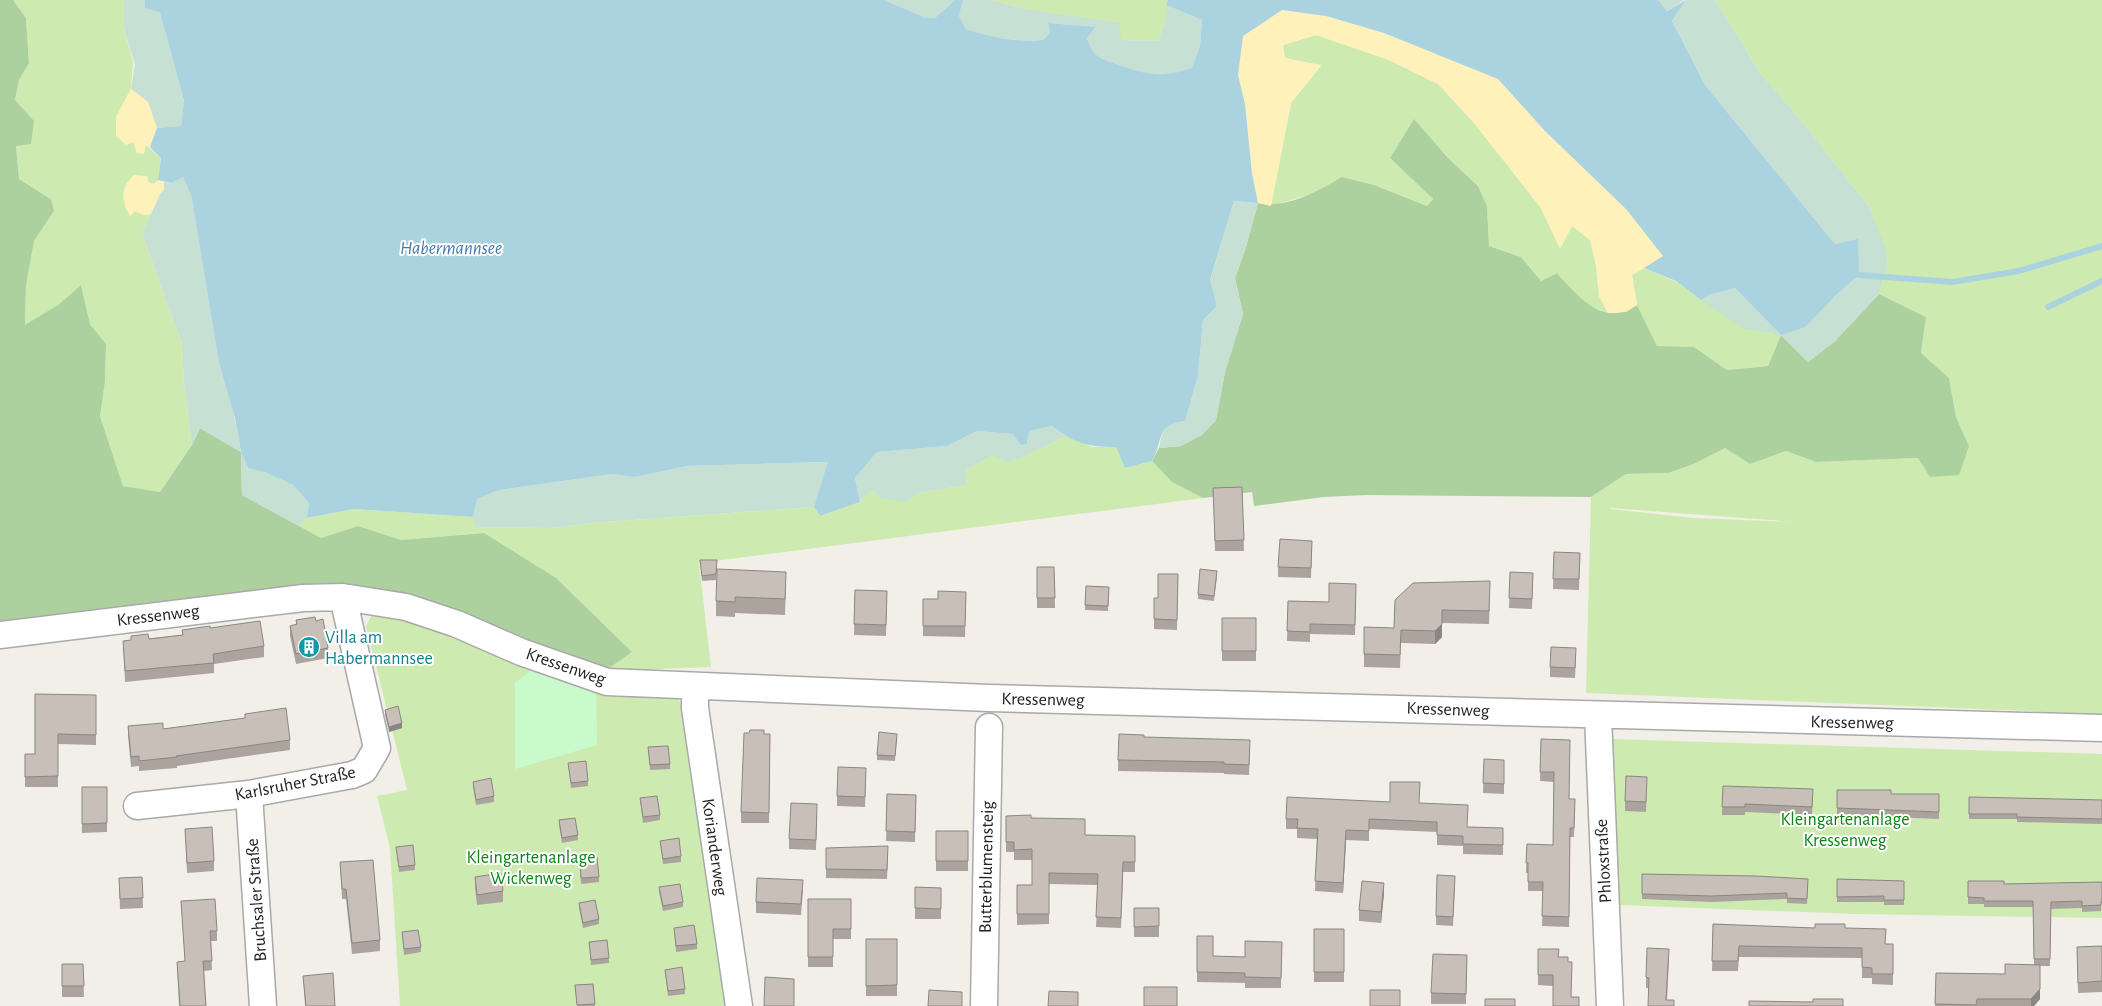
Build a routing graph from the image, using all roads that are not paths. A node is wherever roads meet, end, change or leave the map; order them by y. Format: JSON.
{"nodes":[{"id":1,"x":342,"y":597,"type":"junction"},
{"id":2,"x":0,"y":635,"type":"edge"},
{"id":3,"x":695,"y":687,"type":"junction"},
{"id":4,"x":1598,"y":715,"type":"junction"},
{"id":5,"x":989,"y":727,"type":"dead end"},
{"id":6,"x":2102,"y":728,"type":"edge"},
{"id":7,"x":249,"y":794,"type":"junction"},
{"id":8,"x":137,"y":806,"type":"dead end"},
{"id":9,"x":263,"y":1006,"type":"edge"},
{"id":10,"x":739,"y":1006,"type":"edge"},
{"id":11,"x":984,"y":1006,"type":"edge"},
{"id":12,"x":1610,"y":1006,"type":"edge"}],
"edges":[{"from":1,"to":2,"type":"street","name":"Kressenweg"},
{"from":1,"to":3,"type":"street","name":"Kressenweg"},
{"from":1,"to":7,"type":"street","name":"Karlsruher Straße"},
{"from":3,"to":4,"type":"street","name":"Kressenweg"},
{"from":3,"to":10,"type":"street","name":"Korianderweg"},
{"from":4,"to":6,"type":"street","name":"Kressenweg"},
{"from":4,"to":12,"type":"street","name":"Phloxstraße"},
{"from":5,"to":11,"type":"street","name":"Butterblumensteig"},
{"from":7,"to":8,"type":"street","name":"Karlsruher Straße"},
{"from":7,"to":9,"type":"street","name":"Bruchsaler Straße"}]}
